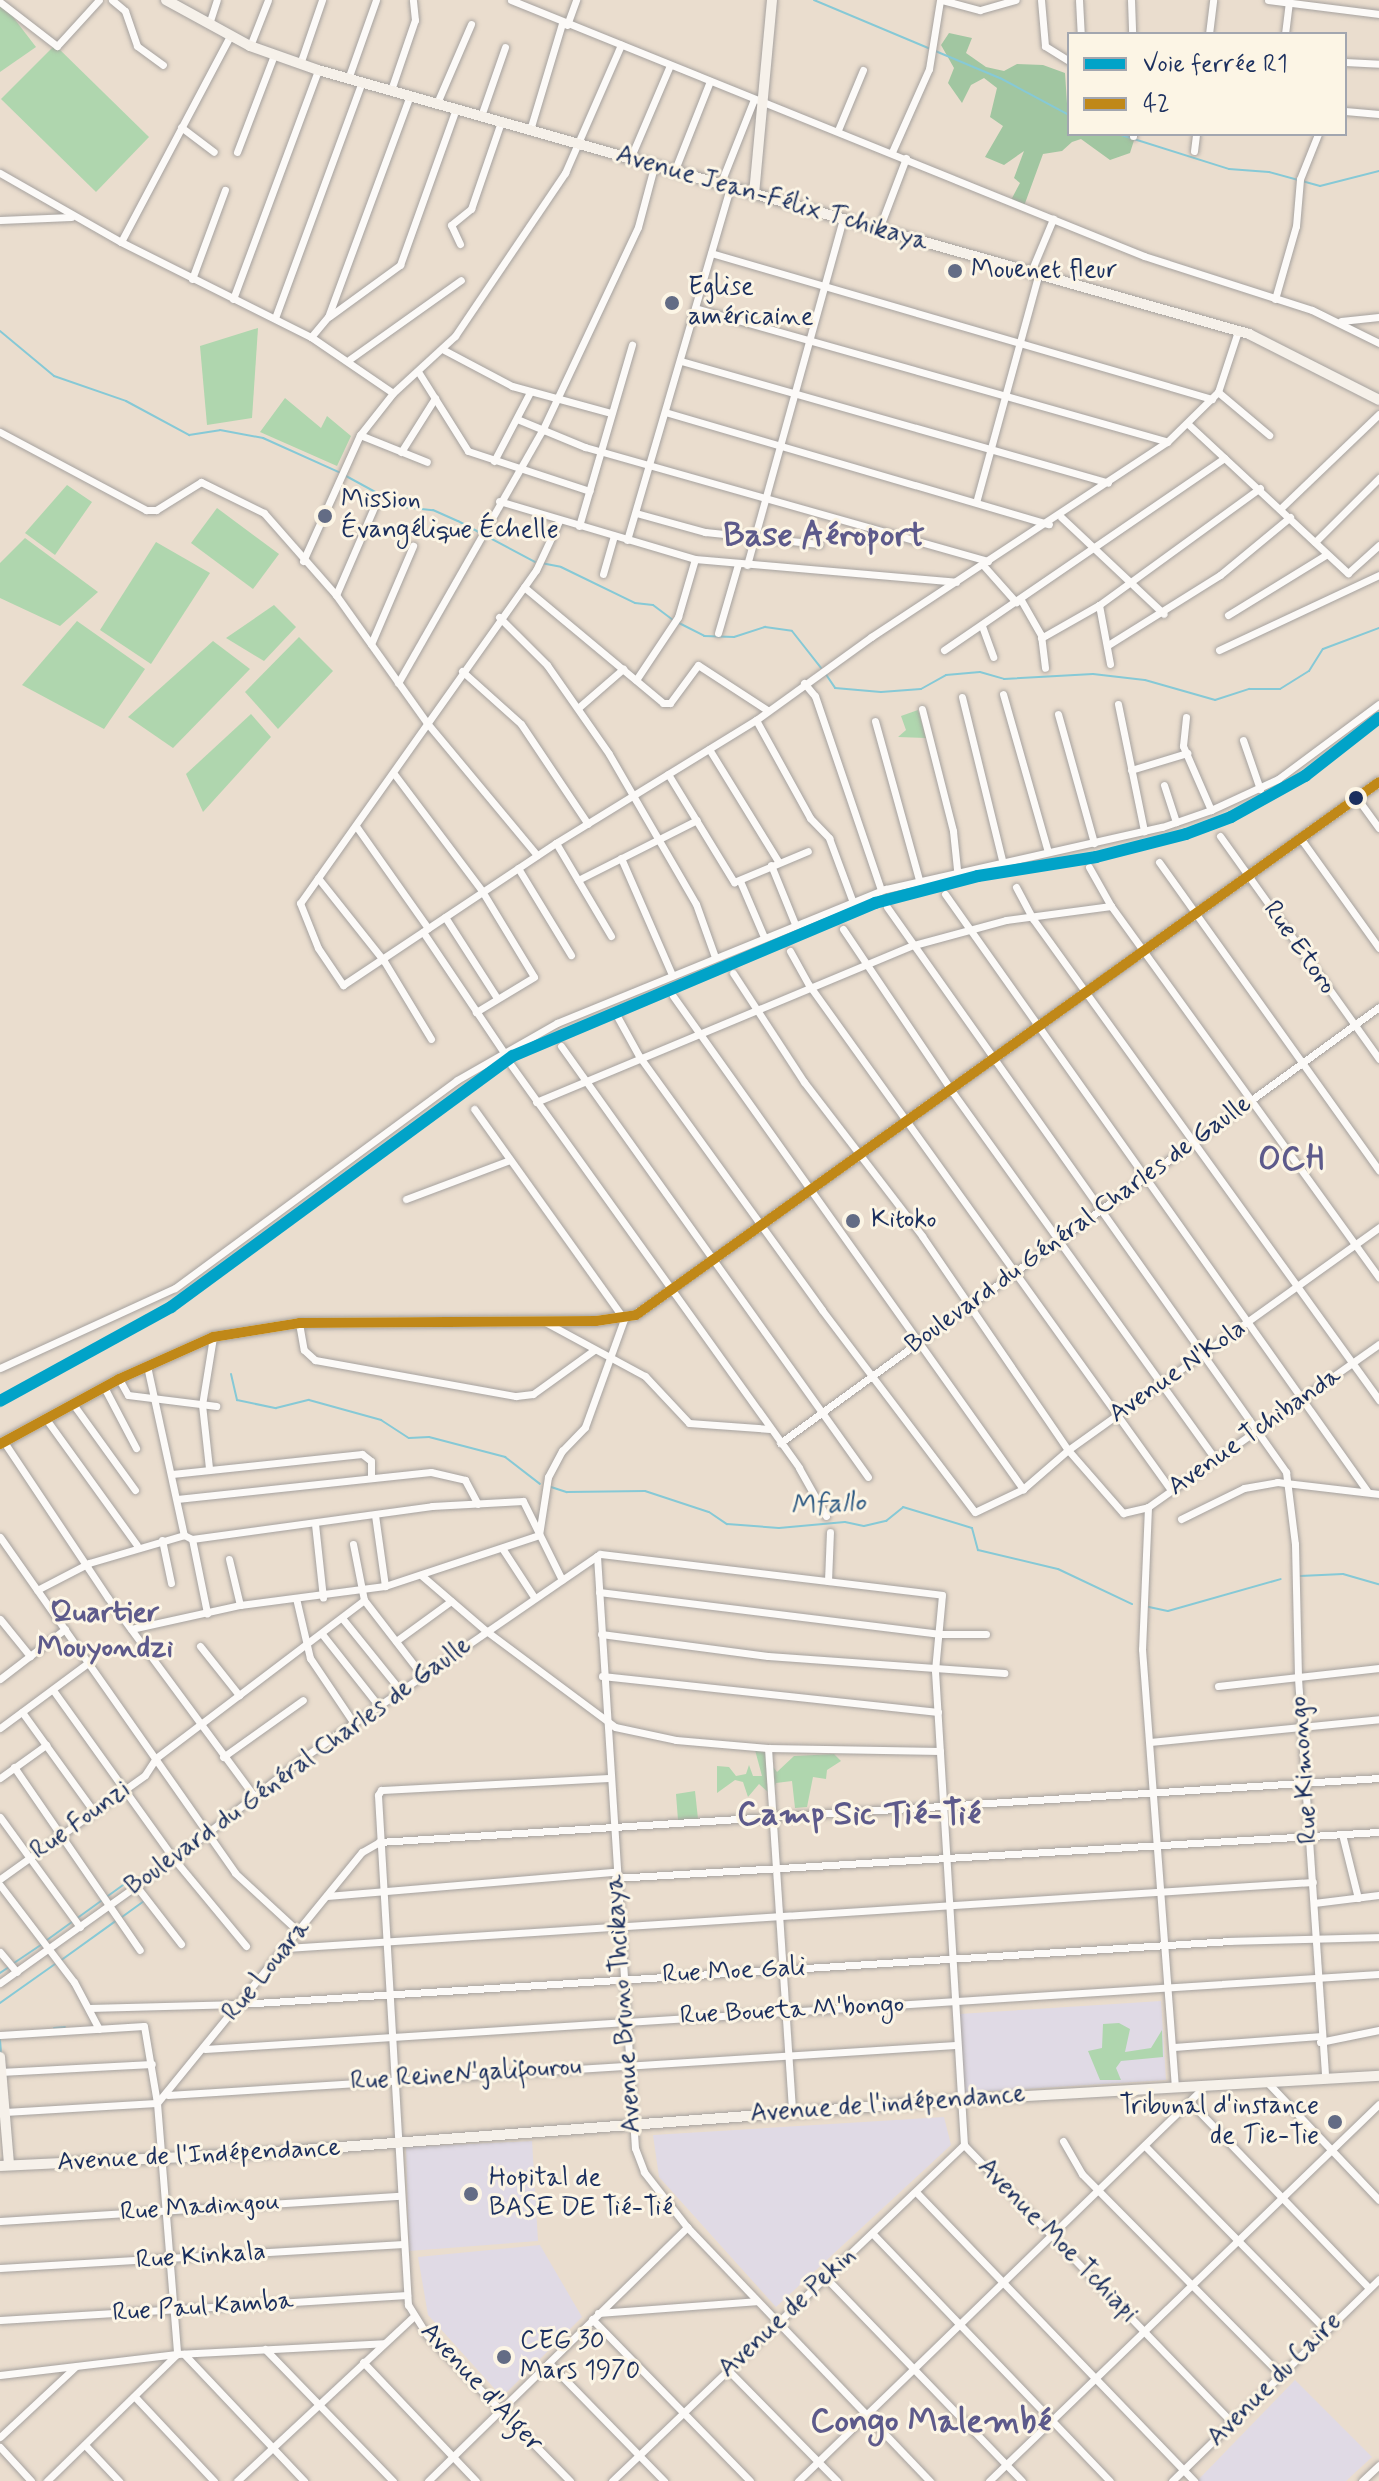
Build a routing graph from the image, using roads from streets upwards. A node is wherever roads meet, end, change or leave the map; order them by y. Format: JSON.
{"nodes":[{"id":1,"x":99,"y":0,"type":"edge"},
{"id":2,"x":112,"y":0,"type":"edge"},
{"id":3,"x":166,"y":0,"type":"edge"},
{"id":4,"x":217,"y":0,"type":"edge"},
{"id":5,"x":268,"y":0,"type":"edge"},
{"id":6,"x":322,"y":0,"type":"edge"},
{"id":7,"x":376,"y":0,"type":"edge"},
{"id":8,"x":413,"y":0,"type":"edge"},
{"id":9,"x":511,"y":0,"type":"edge"},
{"id":10,"x":576,"y":0,"type":"edge"},
{"id":11,"x":772,"y":0,"type":"edge"},
{"id":12,"x":941,"y":0,"type":"edge"},
{"id":13,"x":1016,"y":0,"type":"edge"},
{"id":14,"x":1041,"y":0,"type":"edge"},
{"id":15,"x":1079,"y":0,"type":"edge"},
{"id":16,"x":1131,"y":0,"type":"edge"},
{"id":17,"x":1213,"y":0,"type":"edge"},
{"id":18,"x":1268,"y":0,"type":"edge"},
{"id":19,"x":1289,"y":1,"type":"edge"},
{"id":20,"x":0,"y":2,"type":"edge"},
{"id":21,"x":1002,"y":2,"type":"edge"},
{"id":22,"x":1379,"y":14,"type":"edge"},
{"id":23,"x":209,"y":24,"type":"junction"},
{"id":24,"x":471,"y":24,"type":"dead end"},
{"id":25,"x":565,"y":24,"type":"junction"},
{"id":26,"x":1081,"y":32,"type":"edge"},
{"id":27,"x":1132,"y":32,"type":"edge"},
{"id":28,"x":1209,"y":32,"type":"edge"},
{"id":29,"x":1285,"y":32,"type":"edge"},
{"id":30,"x":230,"y":36,"type":"junction"},
{"id":31,"x":621,"y":45,"type":"junction"},
{"id":32,"x":250,"y":46,"type":"junction"},
{"id":33,"x":505,"y":47,"type":"dead end"},
{"id":34,"x":274,"y":55,"type":"junction"},
{"id":35,"x":1067,"y":60,"type":"edge"},
{"id":36,"x":1347,"y":62,"type":"edge"},
{"id":37,"x":300,"y":64,"type":"junction"},
{"id":38,"x":1379,"y":64,"type":"edge"},
{"id":39,"x":163,"y":65,"type":"dead end"},
{"id":40,"x":670,"y":65,"type":"junction"},
{"id":41,"x":318,"y":70,"type":"junction"},
{"id":42,"x":863,"y":70,"type":"dead end"},
{"id":43,"x":348,"y":79,"type":"junction"},
{"id":44,"x":710,"y":81,"type":"junction"},
{"id":45,"x":362,"y":82,"type":"junction"},
{"id":46,"x":391,"y":90,"type":"junction"},
{"id":47,"x":410,"y":95,"type":"junction"},
{"id":48,"x":758,"y":101,"type":"junction"},
{"id":49,"x":437,"y":103,"type":"junction"},
{"id":50,"x":456,"y":109,"type":"junction"},
{"id":51,"x":1347,"y":111,"type":"edge"},
{"id":52,"x":1379,"y":114,"type":"edge"},
{"id":53,"x":481,"y":116,"type":"junction"},
{"id":54,"x":501,"y":122,"type":"junction"},
{"id":55,"x":181,"y":127,"type":"junction"},
{"id":56,"x":530,"y":130,"type":"junction"},
{"id":57,"x":838,"y":130,"type":"junction"},
{"id":58,"x":1196,"y":136,"type":"edge"},
{"id":59,"x":1317,"y":136,"type":"edge"},
{"id":60,"x":580,"y":144,"type":"junction"},
{"id":61,"x":1194,"y":151,"type":"dead end"},
{"id":62,"x":214,"y":152,"type":"dead end"},
{"id":63,"x":237,"y":152,"type":"dead end"},
{"id":64,"x":892,"y":152,"type":"junction"},
{"id":65,"x":906,"y":158,"type":"junction"},
{"id":66,"x":630,"y":159,"type":"junction"},
{"id":67,"x":654,"y":167,"type":"junction"},
{"id":68,"x":674,"y":172,"type":"junction"},
{"id":69,"x":0,"y":173,"type":"edge"},
{"id":70,"x":725,"y":186,"type":"junction"},
{"id":71,"x":225,"y":190,"type":"dead end"},
{"id":72,"x":754,"y":194,"type":"junction"},
{"id":73,"x":74,"y":217,"type":"junction"},
{"id":74,"x":843,"y":219,"type":"junction"},
{"id":75,"x":1053,"y":219,"type":"junction"},
{"id":76,"x":0,"y":220,"type":"edge"},
{"id":77,"x":879,"y":229,"type":"junction"},
{"id":78,"x":121,"y":242,"type":"junction"},
{"id":79,"x":460,"y":244,"type":"dead end"},
{"id":80,"x":711,"y":253,"type":"junction"},
{"id":81,"x":1034,"y":275,"type":"junction"},
{"id":82,"x":192,"y":279,"type":"junction"},
{"id":83,"x":461,"y":280,"type":"dead end"},
{"id":84,"x":825,"y":286,"type":"junction"},
{"id":85,"x":233,"y":299,"type":"junction"},
{"id":86,"x":1275,"y":299,"type":"junction"},
{"id":87,"x":695,"y":308,"type":"junction"},
{"id":88,"x":328,"y":317,"type":"junction"},
{"id":89,"x":1379,"y":317,"type":"edge"},
{"id":90,"x":275,"y":318,"type":"junction"},
{"id":91,"x":1339,"y":321,"type":"junction"},
{"id":92,"x":1238,"y":331,"type":"junction"},
{"id":93,"x":311,"y":337,"type":"junction"},
{"id":94,"x":809,"y":341,"type":"junction"},
{"id":95,"x":1379,"y":343,"type":"edge"},
{"id":96,"x":1020,"y":344,"type":"junction"},
{"id":97,"x":632,"y":345,"type":"dead end"},
{"id":98,"x":444,"y":350,"type":"junction"},
{"id":99,"x":350,"y":359,"type":"junction"},
{"id":100,"x":681,"y":361,"type":"junction"},
{"id":101,"x":419,"y":373,"type":"junction"},
{"id":102,"x":530,"y":392,"type":"junction"},
{"id":103,"x":1218,"y":392,"type":"junction"},
{"id":104,"x":393,"y":393,"type":"junction"},
{"id":105,"x":794,"y":393,"type":"junction"},
{"id":106,"x":1006,"y":397,"type":"junction"},
{"id":107,"x":435,"y":398,"type":"junction"},
{"id":108,"x":1212,"y":399,"type":"junction"},
{"id":109,"x":1379,"y":400,"type":"edge"},
{"id":110,"x":556,"y":401,"type":"junction"},
{"id":111,"x":665,"y":412,"type":"junction"},
{"id":112,"x":611,"y":413,"type":"junction"},
{"id":113,"x":1379,"y":414,"type":"edge"},
{"id":114,"x":517,"y":419,"type":"junction"},
{"id":115,"x":1188,"y":424,"type":"junction"},
{"id":116,"x":542,"y":431,"type":"junction"},
{"id":117,"x":0,"y":432,"type":"edge"},
{"id":118,"x":360,"y":435,"type":"junction"},
{"id":119,"x":1269,"y":435,"type":"dead end"},
{"id":120,"x":1167,"y":442,"type":"junction"},
{"id":121,"x":780,"y":443,"type":"junction"},
{"id":122,"x":992,"y":449,"type":"junction"},
{"id":123,"x":601,"y":450,"type":"junction"},
{"id":124,"x":401,"y":452,"type":"junction"},
{"id":125,"x":1224,"y":458,"type":"junction"},
{"id":126,"x":494,"y":461,"type":"junction"},
{"id":127,"x":427,"y":462,"type":"dead end"},
{"id":128,"x":650,"y":463,"type":"junction"},
{"id":129,"x":520,"y":470,"type":"junction"},
{"id":130,"x":1379,"y":478,"type":"edge"},
{"id":131,"x":1108,"y":483,"type":"junction"},
{"id":132,"x":1260,"y":488,"type":"junction"},
{"id":133,"x":590,"y":491,"type":"junction"},
{"id":134,"x":763,"y":495,"type":"junction"},
{"id":135,"x":977,"y":499,"type":"junction"},
{"id":136,"x":499,"y":501,"type":"junction"},
{"id":137,"x":375,"y":505,"type":"dead end"},
{"id":138,"x":1281,"y":508,"type":"junction"},
{"id":139,"x":636,"y":513,"type":"junction"},
{"id":140,"x":1061,"y":517,"type":"junction"},
{"id":141,"x":1290,"y":517,"type":"junction"},
{"id":142,"x":559,"y":521,"type":"junction"},
{"id":143,"x":1049,"y":524,"type":"junction"},
{"id":144,"x":579,"y":526,"type":"junction"},
{"id":145,"x":614,"y":536,"type":"junction"},
{"id":146,"x":753,"y":538,"type":"junction"},
{"id":147,"x":627,"y":540,"type":"junction"},
{"id":148,"x":1315,"y":542,"type":"junction"},
{"id":149,"x":819,"y":544,"type":"dead end"},
{"id":150,"x":1379,"y":545,"type":"edge"},
{"id":151,"x":413,"y":546,"type":"dead end"},
{"id":152,"x":1096,"y":550,"type":"junction"},
{"id":153,"x":1327,"y":554,"type":"junction"},
{"id":154,"x":695,"y":559,"type":"junction"},
{"id":155,"x":303,"y":561,"type":"junction"},
{"id":156,"x":985,"y":563,"type":"junction"},
{"id":157,"x":742,"y":564,"type":"junction"},
{"id":158,"x":603,"y":574,"type":"dead end"},
{"id":159,"x":1379,"y":575,"type":"edge"},
{"id":160,"x":956,"y":582,"type":"junction"},
{"id":161,"x":1130,"y":582,"type":"junction"},
{"id":162,"x":524,"y":587,"type":"junction"},
{"id":163,"x":336,"y":595,"type":"junction"},
{"id":164,"x":1018,"y":601,"type":"junction"},
{"id":165,"x":1099,"y":605,"type":"junction"},
{"id":166,"x":1164,"y":614,"type":"junction"},
{"id":167,"x":1228,"y":615,"type":"dead end"},
{"id":168,"x":499,"y":617,"type":"junction"},
{"id":169,"x":982,"y":626,"type":"junction"},
{"id":170,"x":718,"y":633,"type":"dead end"},
{"id":171,"x":1041,"y":638,"type":"junction"},
{"id":172,"x":371,"y":644,"type":"junction"},
{"id":173,"x":1108,"y":645,"type":"junction"},
{"id":174,"x":944,"y":650,"type":"dead end"},
{"id":175,"x":1219,"y":650,"type":"dead end"},
{"id":176,"x":993,"y":657,"type":"dead end"},
{"id":177,"x":1110,"y":664,"type":"dead end"},
{"id":178,"x":1045,"y":668,"type":"dead end"},
{"id":179,"x":623,"y":669,"type":"junction"},
{"id":180,"x":462,"y":671,"type":"junction"},
{"id":181,"x":636,"y":680,"type":"junction"},
{"id":182,"x":398,"y":683,"type":"junction"},
{"id":183,"x":804,"y":683,"type":"junction"},
{"id":184,"x":1003,"y":694,"type":"dead end"},
{"id":185,"x":962,"y":697,"type":"dead end"},
{"id":186,"x":1118,"y":704,"type":"dead end"},
{"id":187,"x":1379,"y":704,"type":"edge"},
{"id":188,"x":578,"y":708,"type":"junction"},
{"id":189,"x":922,"y":709,"type":"dead end"},
{"id":190,"x":767,"y":710,"type":"junction"},
{"id":191,"x":1058,"y":714,"type":"dead end"},
{"id":192,"x":1186,"y":717,"type":"dead end"},
{"id":193,"x":756,"y":720,"type":"junction"},
{"id":194,"x":875,"y":721,"type":"dead end"},
{"id":195,"x":427,"y":723,"type":"junction"},
{"id":196,"x":1243,"y":740,"type":"dead end"},
{"id":197,"x":709,"y":749,"type":"junction"},
{"id":198,"x":1187,"y":753,"type":"junction"},
{"id":199,"x":1131,"y":770,"type":"junction"},
{"id":200,"x":668,"y":774,"type":"junction"},
{"id":201,"x":395,"y":775,"type":"junction"},
{"id":202,"x":1379,"y":782,"type":"edge"},
{"id":203,"x":1164,"y":785,"type":"dead end"},
{"id":204,"x":1260,"y":789,"type":"junction"},
{"id":205,"x":631,"y":797,"type":"junction"},
{"id":206,"x":1357,"y":798,"type":"junction"},
{"id":207,"x":1211,"y":810,"type":"junction"},
{"id":208,"x":697,"y":820,"type":"junction"},
{"id":209,"x":1176,"y":822,"type":"junction"},
{"id":210,"x":588,"y":824,"type":"junction"},
{"id":211,"x":356,"y":826,"type":"junction"},
{"id":212,"x":1379,"y":828,"type":"edge"},
{"id":213,"x":1144,"y":831,"type":"junction"},
{"id":214,"x":1220,"y":836,"type":"dead end"},
{"id":215,"x":1301,"y":839,"type":"junction"},
{"id":216,"x":658,"y":841,"type":"junction"},
{"id":217,"x":556,"y":843,"type":"junction"},
{"id":218,"x":1094,"y":843,"type":"junction"},
{"id":219,"x":808,"y":851,"type":"dead end"},
{"id":220,"x":1048,"y":852,"type":"junction"},
{"id":221,"x":537,"y":855,"type":"junction"},
{"id":222,"x":621,"y":858,"type":"junction"},
{"id":223,"x":1002,"y":860,"type":"junction"},
{"id":224,"x":1159,"y":862,"type":"dead end"},
{"id":225,"x":775,"y":863,"type":"junction"},
{"id":226,"x":1089,"y":867,"type":"dead end"},
{"id":227,"x":518,"y":868,"type":"junction"},
{"id":228,"x":957,"y":870,"type":"junction"},
{"id":229,"x":1250,"y":877,"type":"junction"},
{"id":230,"x":318,"y":878,"type":"junction"},
{"id":231,"x":578,"y":880,"type":"junction"},
{"id":232,"x":919,"y":880,"type":"junction"},
{"id":233,"x":740,"y":881,"type":"junction"},
{"id":234,"x":1016,"y":887,"type":"dead end"},
{"id":235,"x":881,"y":890,"type":"junction"},
{"id":236,"x":482,"y":891,"type":"junction"},
{"id":237,"x":945,"y":894,"type":"dead end"},
{"id":238,"x":852,"y":900,"type":"junction"},
{"id":239,"x":1111,"y":906,"type":"junction"},
{"id":240,"x":887,"y":907,"type":"dead end"},
{"id":241,"x":1198,"y":915,"type":"junction"},
{"id":242,"x":445,"y":917,"type":"junction"},
{"id":243,"x":1033,"y":919,"type":"junction"},
{"id":244,"x":795,"y":924,"type":"junction"},
{"id":245,"x":843,"y":929,"type":"dead end"},
{"id":246,"x":426,"y":930,"type":"junction"},
{"id":247,"x":970,"y":932,"type":"junction"},
{"id":248,"x":611,"y":936,"type":"dead end"},
{"id":249,"x":764,"y":937,"type":"junction"},
{"id":250,"x":914,"y":945,"type":"junction"},
{"id":251,"x":1379,"y":948,"type":"edge"},
{"id":252,"x":790,"y":951,"type":"dead end"},
{"id":253,"x":1144,"y":952,"type":"junction"},
{"id":254,"x":571,"y":955,"type":"dead end"},
{"id":255,"x":715,"y":957,"type":"junction"},
{"id":256,"x":384,"y":961,"type":"junction"},
{"id":257,"x":862,"y":963,"type":"junction"},
{"id":258,"x":733,"y":973,"type":"dead end"},
{"id":259,"x":672,"y":975,"type":"junction"},
{"id":260,"x":809,"y":985,"type":"junction"},
{"id":261,"x":1088,"y":992,"type":"junction"},
{"id":262,"x":673,"y":996,"type":"dead end"},
{"id":263,"x":497,"y":998,"type":"junction"},
{"id":264,"x":1379,"y":1007,"type":"edge"},
{"id":265,"x":754,"y":1009,"type":"junction"},
{"id":266,"x":476,"y":1012,"type":"junction"},
{"id":267,"x":617,"y":1016,"type":"dead end"},
{"id":268,"x":1354,"y":1026,"type":"junction"},
{"id":269,"x":1039,"y":1028,"type":"junction"},
{"id":270,"x":697,"y":1032,"type":"junction"},
{"id":271,"x":431,"y":1039,"type":"dead end"},
{"id":272,"x":561,"y":1046,"type":"dead end"},
{"id":273,"x":503,"y":1051,"type":"junction"},
{"id":274,"x":639,"y":1056,"type":"junction"},
{"id":275,"x":995,"y":1059,"type":"junction"},
{"id":276,"x":1379,"y":1059,"type":"edge"},
{"id":277,"x":1303,"y":1062,"type":"junction"},
{"id":278,"x":511,"y":1065,"type":"dead end"},
{"id":279,"x":584,"y":1081,"type":"junction"},
{"id":280,"x":951,"y":1090,"type":"junction"},
{"id":281,"x":1250,"y":1099,"type":"junction"},
{"id":282,"x":536,"y":1102,"type":"junction"},
{"id":283,"x":474,"y":1109,"type":"dead end"},
{"id":284,"x":907,"y":1123,"type":"junction"},
{"id":285,"x":1193,"y":1140,"type":"junction"},
{"id":286,"x":859,"y":1157,"type":"junction"},
{"id":287,"x":510,"y":1160,"type":"junction"},
{"id":288,"x":1379,"y":1170,"type":"edge"},
{"id":289,"x":1143,"y":1175,"type":"junction"},
{"id":290,"x":812,"y":1191,"type":"junction"},
{"id":291,"x":406,"y":1199,"type":"dead end"},
{"id":292,"x":1101,"y":1207,"type":"junction"},
{"id":293,"x":763,"y":1227,"type":"junction"},
{"id":294,"x":1379,"y":1227,"type":"edge"},
{"id":295,"x":1058,"y":1239,"type":"junction"},
{"id":296,"x":1356,"y":1244,"type":"junction"},
{"id":297,"x":714,"y":1262,"type":"junction"},
{"id":298,"x":1015,"y":1270,"type":"junction"},
{"id":299,"x":1379,"y":1278,"type":"edge"},
{"id":300,"x":1298,"y":1287,"type":"junction"},
{"id":301,"x":672,"y":1292,"type":"junction"},
{"id":302,"x":966,"y":1306,"type":"junction"},
{"id":303,"x":624,"y":1319,"type":"junction"},
{"id":304,"x":545,"y":1322,"type":"junction"},
{"id":305,"x":1249,"y":1322,"type":"junction"},
{"id":306,"x":299,"y":1323,"type":"junction"},
{"id":307,"x":213,"y":1337,"type":"junction"},
{"id":308,"x":920,"y":1341,"type":"junction"},
{"id":309,"x":1379,"y":1344,"type":"edge"},
{"id":310,"x":594,"y":1350,"type":"junction"},
{"id":311,"x":1205,"y":1354,"type":"junction"},
{"id":312,"x":612,"y":1360,"type":"junction"},
{"id":313,"x":1353,"y":1363,"type":"junction"},
{"id":314,"x":147,"y":1366,"type":"junction"},
{"id":315,"x":0,"y":1368,"type":"edge"},
{"id":316,"x":874,"y":1377,"type":"junction"},
{"id":317,"x":119,"y":1379,"type":"junction"},
{"id":318,"x":1163,"y":1383,"type":"junction"},
{"id":319,"x":104,"y":1387,"type":"junction"},
{"id":320,"x":1303,"y":1399,"type":"junction"},
{"id":321,"x":1379,"y":1400,"type":"edge"},
{"id":322,"x":156,"y":1401,"type":"junction"},
{"id":323,"x":73,"y":1404,"type":"junction"},
{"id":324,"x":202,"y":1405,"type":"junction"},
{"id":325,"x":216,"y":1406,"type":"dead end"},
{"id":326,"x":822,"y":1413,"type":"junction"},
{"id":327,"x":1117,"y":1414,"type":"junction"},
{"id":328,"x":46,"y":1419,"type":"junction"},
{"id":329,"x":1259,"y":1428,"type":"junction"},
{"id":330,"x":770,"y":1429,"type":"junction"},
{"id":331,"x":2,"y":1443,"type":"edge"},
{"id":332,"x":780,"y":1443,"type":"junction"},
{"id":333,"x":136,"y":1448,"type":"dead end"},
{"id":334,"x":1068,"y":1450,"type":"junction"},
{"id":335,"x":1215,"y":1459,"type":"junction"},
{"id":336,"x":209,"y":1468,"type":"junction"},
{"id":337,"x":172,"y":1474,"type":"junction"},
{"id":338,"x":868,"y":1477,"type":"dead end"},
{"id":339,"x":371,"y":1478,"type":"junction"},
{"id":340,"x":1291,"y":1486,"type":"junction"},
{"id":341,"x":1023,"y":1489,"type":"junction"},
{"id":342,"x":135,"y":1490,"type":"dead end"},
{"id":343,"x":1171,"y":1490,"type":"junction"},
{"id":344,"x":1367,"y":1491,"type":"junction"},
{"id":345,"x":1379,"y":1494,"type":"edge"},
{"id":346,"x":177,"y":1499,"type":"junction"},
{"id":347,"x":478,"y":1504,"type":"junction"},
{"id":348,"x":1148,"y":1507,"type":"junction"},
{"id":349,"x":375,"y":1515,"type":"junction"},
{"id":350,"x":826,"y":1516,"type":"dead end"},
{"id":351,"x":1181,"y":1519,"type":"dead end"},
{"id":352,"x":315,"y":1524,"type":"junction"},
{"id":353,"x":830,"y":1532,"type":"dead end"},
{"id":354,"x":539,"y":1535,"type":"junction"},
{"id":355,"x":0,"y":1537,"type":"edge"},
{"id":356,"x":188,"y":1537,"type":"junction"},
{"id":357,"x":162,"y":1540,"type":"junction"},
{"id":358,"x":353,"y":1544,"type":"dead end"},
{"id":359,"x":137,"y":1545,"type":"junction"},
{"id":360,"x":502,"y":1548,"type":"junction"},
{"id":361,"x":599,"y":1555,"type":"junction"},
{"id":362,"x":229,"y":1559,"type":"dead end"},
{"id":363,"x":89,"y":1563,"type":"junction"},
{"id":364,"x":421,"y":1575,"type":"junction"},
{"id":365,"x":562,"y":1580,"type":"junction"},
{"id":366,"x":828,"y":1581,"type":"junction"},
{"id":367,"x":171,"y":1583,"type":"dead end"},
{"id":368,"x":385,"y":1586,"type":"junction"},
{"id":369,"x":37,"y":1590,"type":"junction"},
{"id":370,"x":599,"y":1592,"type":"junction"},
{"id":371,"x":362,"y":1595,"type":"junction"},
{"id":372,"x":534,"y":1597,"type":"junction"},
{"id":373,"x":296,"y":1598,"type":"junction"},
{"id":374,"x":323,"y":1598,"type":"junction"},
{"id":375,"x":451,"y":1601,"type":"junction"},
{"id":376,"x":240,"y":1605,"type":"junction"},
{"id":377,"x":207,"y":1613,"type":"junction"},
{"id":378,"x":342,"y":1618,"type":"junction"},
{"id":379,"x":0,"y":1619,"type":"edge"},
{"id":380,"x":65,"y":1629,"type":"junction"},
{"id":381,"x":131,"y":1629,"type":"junction"},
{"id":382,"x":485,"y":1630,"type":"junction"},
{"id":383,"x":322,"y":1634,"type":"junction"},
{"id":384,"x":601,"y":1634,"type":"junction"},
{"id":385,"x":940,"y":1634,"type":"junction"},
{"id":386,"x":986,"y":1634,"type":"dead end"},
{"id":387,"x":396,"y":1641,"type":"junction"},
{"id":388,"x":200,"y":1646,"type":"dead end"},
{"id":389,"x":306,"y":1647,"type":"junction"},
{"id":390,"x":30,"y":1656,"type":"junction"},
{"id":391,"x":88,"y":1663,"type":"junction"},
{"id":392,"x":1379,"y":1668,"type":"edge"},
{"id":393,"x":935,"y":1671,"type":"junction"},
{"id":394,"x":1004,"y":1673,"type":"dead end"},
{"id":395,"x":421,"y":1674,"type":"junction"},
{"id":396,"x":602,"y":1676,"type":"junction"},
{"id":397,"x":1298,"y":1678,"type":"junction"},
{"id":398,"x":0,"y":1679,"type":"edge"},
{"id":399,"x":1218,"y":1686,"type":"dead end"},
{"id":400,"x":53,"y":1690,"type":"junction"},
{"id":401,"x":400,"y":1690,"type":"junction"},
{"id":402,"x":239,"y":1695,"type":"junction"},
{"id":403,"x":303,"y":1700,"type":"dead end"},
{"id":404,"x":378,"y":1705,"type":"junction"},
{"id":405,"x":22,"y":1712,"type":"junction"},
{"id":406,"x":938,"y":1712,"type":"junction"},
{"id":407,"x":1379,"y":1719,"type":"edge"},
{"id":408,"x":353,"y":1722,"type":"junction"},
{"id":409,"x":606,"y":1722,"type":"junction"},
{"id":410,"x":200,"y":1725,"type":"junction"},
{"id":411,"x":0,"y":1728,"type":"edge"},
{"id":412,"x":1301,"y":1728,"type":"junction"},
{"id":413,"x":1150,"y":1742,"type":"junction"},
{"id":414,"x":46,"y":1745,"type":"junction"},
{"id":415,"x":768,"y":1748,"type":"junction"},
{"id":416,"x":940,"y":1751,"type":"junction"},
{"id":417,"x":223,"y":1757,"type":"junction"},
{"id":418,"x":156,"y":1758,"type":"junction"},
{"id":419,"x":14,"y":1767,"type":"junction"},
{"id":420,"x":0,"y":1778,"type":"edge"},
{"id":421,"x":610,"y":1778,"type":"junction"},
{"id":422,"x":1379,"y":1778,"type":"edge"},
{"id":423,"x":1306,"y":1781,"type":"junction"},
{"id":424,"x":123,"y":1790,"type":"junction"},
{"id":425,"x":253,"y":1795,"type":"junction"},
{"id":426,"x":1154,"y":1796,"type":"junction"},
{"id":427,"x":943,"y":1808,"type":"junction"},
{"id":428,"x":94,"y":1812,"type":"junction"},
{"id":429,"x":0,"y":1817,"type":"edge"},
{"id":430,"x":772,"y":1820,"type":"junction"},
{"id":431,"x":612,"y":1827,"type":"junction"},
{"id":432,"x":207,"y":1830,"type":"junction"},
{"id":433,"x":1379,"y":1832,"type":"edge"},
{"id":434,"x":1342,"y":1834,"type":"junction"},
{"id":435,"x":61,"y":1835,"type":"junction"},
{"id":436,"x":1309,"y":1836,"type":"junction"},
{"id":437,"x":379,"y":1842,"type":"junction"},
{"id":438,"x":1158,"y":1845,"type":"junction"},
{"id":439,"x":30,"y":1858,"type":"junction"},
{"id":440,"x":947,"y":1858,"type":"junction"},
{"id":441,"x":174,"y":1859,"type":"junction"},
{"id":442,"x":777,"y":1868,"type":"junction"},
{"id":443,"x":615,"y":1875,"type":"junction"},
{"id":444,"x":0,"y":1879,"type":"edge"},
{"id":445,"x":1313,"y":1882,"type":"junction"},
{"id":446,"x":0,"y":1885,"type":"edge"},
{"id":447,"x":137,"y":1887,"type":"junction"},
{"id":448,"x":381,"y":1890,"type":"junction"},
{"id":449,"x":1162,"y":1892,"type":"junction"},
{"id":450,"x":1379,"y":1895,"type":"edge"},
{"id":451,"x":327,"y":1896,"type":"junction"},
{"id":452,"x":1358,"y":1898,"type":"junction"},
{"id":453,"x":1314,"y":1903,"type":"junction"},
{"id":454,"x":111,"y":1906,"type":"junction"},
{"id":455,"x":948,"y":1906,"type":"junction"},
{"id":456,"x":780,"y":1916,"type":"junction"},
{"id":457,"x":80,"y":1927,"type":"junction"},
{"id":458,"x":618,"y":1927,"type":"junction"},
{"id":459,"x":299,"y":1932,"type":"junction"},
{"id":460,"x":1314,"y":1937,"type":"junction"},
{"id":461,"x":1379,"y":1937,"type":"edge"},
{"id":462,"x":384,"y":1942,"type":"junction"},
{"id":463,"x":181,"y":1944,"type":"dead end"},
{"id":464,"x":246,"y":1946,"type":"dead end"},
{"id":465,"x":1166,"y":1947,"type":"junction"},
{"id":466,"x":286,"y":1948,"type":"junction"},
{"id":467,"x":140,"y":1950,"type":"dead end"},
{"id":468,"x":48,"y":1951,"type":"junction"},
{"id":469,"x":0,"y":1952,"type":"edge"},
{"id":470,"x":953,"y":1959,"type":"junction"},
{"id":471,"x":782,"y":1970,"type":"junction"},
{"id":472,"x":17,"y":1972,"type":"junction"},
{"id":473,"x":1379,"y":1974,"type":"edge"},
{"id":474,"x":1316,"y":1976,"type":"junction"},
{"id":475,"x":622,"y":1978,"type":"junction"},
{"id":476,"x":0,"y":1983,"type":"edge"},
{"id":477,"x":1170,"y":1989,"type":"junction"},
{"id":478,"x":387,"y":1993,"type":"junction"},
{"id":479,"x":953,"y":2002,"type":"junction"},
{"id":480,"x":240,"y":2004,"type":"junction"},
{"id":481,"x":89,"y":2008,"type":"junction"},
{"id":482,"x":785,"y":2011,"type":"junction"},
{"id":483,"x":625,"y":2020,"type":"junction"},
{"id":484,"x":99,"y":2029,"type":"junction"},
{"id":485,"x":1379,"y":2030,"type":"edge"},
{"id":486,"x":0,"y":2035,"type":"edge"},
{"id":487,"x":389,"y":2036,"type":"junction"},
{"id":488,"x":1319,"y":2039,"type":"junction"},
{"id":489,"x":955,"y":2045,"type":"junction"},
{"id":490,"x":1174,"y":2047,"type":"junction"},
{"id":491,"x":205,"y":2049,"type":"junction"},
{"id":492,"x":788,"y":2056,"type":"junction"},
{"id":493,"x":0,"y":2057,"type":"edge"},
{"id":494,"x":152,"y":2064,"type":"junction"},
{"id":495,"x":627,"y":2065,"type":"junction"},
{"id":496,"x":1,"y":2072,"type":"edge"},
{"id":497,"x":1379,"y":2076,"type":"edge"},
{"id":498,"x":1325,"y":2079,"type":"junction"},
{"id":499,"x":391,"y":2080,"type":"junction"},
{"id":500,"x":1268,"y":2083,"type":"junction"},
{"id":501,"x":1205,"y":2085,"type":"junction"},
{"id":502,"x":1175,"y":2088,"type":"junction"},
{"id":503,"x":168,"y":2095,"type":"junction"},
{"id":504,"x":958,"y":2100,"type":"junction"},
{"id":505,"x":1190,"y":2102,"type":"junction"},
{"id":506,"x":157,"y":2103,"type":"junction"},
{"id":507,"x":1379,"y":2104,"type":"edge"},
{"id":508,"x":2,"y":2112,"type":"edge"},
{"id":509,"x":792,"y":2112,"type":"junction"},
{"id":510,"x":630,"y":2123,"type":"junction"},
{"id":511,"x":1063,"y":2141,"type":"dead end"},
{"id":512,"x":397,"y":2144,"type":"junction"},
{"id":513,"x":964,"y":2145,"type":"junction"},
{"id":514,"x":1146,"y":2147,"type":"junction"},
{"id":515,"x":1330,"y":2151,"type":"junction"},
{"id":516,"x":161,"y":2159,"type":"junction"},
{"id":517,"x":5,"y":2165,"type":"edge"},
{"id":518,"x":1100,"y":2192,"type":"junction"},
{"id":519,"x":917,"y":2193,"type":"junction"},
{"id":520,"x":400,"y":2196,"type":"junction"},
{"id":521,"x":1282,"y":2198,"type":"junction"},
{"id":522,"x":1379,"y":2200,"type":"edge"},
{"id":523,"x":164,"y":2211,"type":"junction"},
{"id":524,"x":0,"y":2221,"type":"edge"},
{"id":525,"x":687,"y":2227,"type":"junction"},
{"id":526,"x":873,"y":2234,"type":"junction"},
{"id":527,"x":1052,"y":2239,"type":"junction"},
{"id":528,"x":1238,"y":2240,"type":"junction"},
{"id":529,"x":403,"y":2244,"type":"junction"},
{"id":530,"x":167,"y":2260,"type":"junction"},
{"id":531,"x":0,"y":2268,"type":"edge"},
{"id":532,"x":826,"y":2278,"type":"junction"},
{"id":533,"x":1379,"y":2279,"type":"edge"},
{"id":534,"x":1005,"y":2283,"type":"junction"},
{"id":535,"x":1192,"y":2284,"type":"junction"},
{"id":536,"x":1369,"y":2288,"type":"junction"},
{"id":537,"x":407,"y":2295,"type":"junction"},
{"id":538,"x":756,"y":2301,"type":"junction"},
{"id":539,"x":171,"y":2311,"type":"junction"},
{"id":540,"x":414,"y":2316,"type":"junction"},
{"id":541,"x":594,"y":2316,"type":"junction"},
{"id":542,"x":0,"y":2320,"type":"edge"},
{"id":543,"x":777,"y":2324,"type":"junction"},
{"id":544,"x":959,"y":2327,"type":"junction"},
{"id":545,"x":1145,"y":2330,"type":"junction"},
{"id":546,"x":1326,"y":2330,"type":"junction"},
{"id":547,"x":384,"y":2343,"type":"junction"},
{"id":548,"x":265,"y":2349,"type":"junction"},
{"id":549,"x":180,"y":2354,"type":"junction"},
{"id":550,"x":363,"y":2362,"type":"junction"},
{"id":551,"x":549,"y":2363,"type":"junction"},
{"id":552,"x":75,"y":2367,"type":"junction"},
{"id":553,"x":915,"y":2369,"type":"junction"},
{"id":554,"x":728,"y":2370,"type":"junction"},
{"id":555,"x":0,"y":2375,"type":"edge"},
{"id":556,"x":1281,"y":2375,"type":"junction"},
{"id":557,"x":1096,"y":2378,"type":"junction"},
{"id":558,"x":136,"y":2398,"type":"junction"},
{"id":559,"x":318,"y":2404,"type":"junction"},
{"id":560,"x":503,"y":2410,"type":"junction"},
{"id":561,"x":684,"y":2411,"type":"junction"},
{"id":562,"x":866,"y":2415,"type":"junction"},
{"id":563,"x":1051,"y":2421,"type":"junction"},
{"id":564,"x":1232,"y":2423,"type":"junction"},
{"id":565,"x":0,"y":2437,"type":"edge"},
{"id":566,"x":85,"y":2445,"type":"junction"},
{"id":567,"x":0,"y":2447,"type":"edge"},
{"id":568,"x":272,"y":2448,"type":"junction"},
{"id":569,"x":638,"y":2454,"type":"junction"},
{"id":570,"x":454,"y":2457,"type":"junction"},
{"id":571,"x":818,"y":2461,"type":"junction"},
{"id":572,"x":1006,"y":2464,"type":"junction"},
{"id":573,"x":1379,"y":2465,"type":"edge"},
{"id":574,"x":1184,"y":2470,"type":"junction"},
{"id":575,"x":1372,"y":2472,"type":"junction"},
{"id":576,"x":1379,"y":2479,"type":"edge"},
{"id":577,"x":31,"y":2481,"type":"edge"},
{"id":578,"x":47,"y":2481,"type":"edge"},
{"id":579,"x":119,"y":2481,"type":"edge"},
{"id":580,"x":214,"y":2481,"type":"edge"},
{"id":581,"x":237,"y":2481,"type":"edge"},
{"id":582,"x":304,"y":2481,"type":"edge"},
{"id":583,"x":393,"y":2481,"type":"edge"},
{"id":584,"x":428,"y":2481,"type":"edge"},
{"id":585,"x":476,"y":2481,"type":"edge"},
{"id":586,"x":570,"y":2481,"type":"edge"},
{"id":587,"x":612,"y":2481,"type":"edge"},
{"id":588,"x":664,"y":2481,"type":"edge"},
{"id":589,"x":750,"y":2481,"type":"edge"},
{"id":590,"x":798,"y":2481,"type":"edge"},
{"id":591,"x":837,"y":2481,"type":"edge"},
{"id":592,"x":930,"y":2481,"type":"edge"},
{"id":593,"x":989,"y":2481,"type":"edge"},
{"id":594,"x":1022,"y":2481,"type":"edge"},
{"id":595,"x":1110,"y":2481,"type":"edge"},
{"id":596,"x":1172,"y":2481,"type":"edge"},
{"id":597,"x":1194,"y":2481,"type":"edge"},
{"id":598,"x":1362,"y":2481,"type":"edge"}],
"edges":[{"from":1,"to":20,"type":"street"},
{"from":2,"to":39,"type":"street"},
{"from":3,"to":23,"type":"street","name":"Avenue Jean-Félix Tchikaya"},
{"from":4,"to":23,"type":"street"},
{"from":5,"to":32,"type":"street"},
{"from":6,"to":37,"type":"street"},
{"from":7,"to":43,"type":"street"},
{"from":8,"to":46,"type":"street"},
{"from":9,"to":25,"type":"street"},
{"from":10,"to":25,"type":"street"},
{"from":11,"to":48,"type":"street"},
{"from":12,"to":21,"type":"street"},
{"from":12,"to":64,"type":"street"},
{"from":13,"to":21,"type":"street"},
{"from":14,"to":35,"type":"street"},
{"from":15,"to":26,"type":"street"},
{"from":16,"to":27,"type":"street"},
{"from":17,"to":28,"type":"street"},
{"from":18,"to":19,"type":"street"},
{"from":19,"to":22,"type":"street"},
{"from":19,"to":29,"type":"street"},
{"from":23,"to":30,"type":"street","name":"Avenue Jean-Félix Tchikaya"},
{"from":24,"to":49,"type":"street"},
{"from":25,"to":31,"type":"street"},
{"from":25,"to":56,"type":"street"},
{"from":30,"to":32,"type":"street","name":"Avenue Jean-Félix Tchikaya"},
{"from":30,"to":55,"type":"street"},
{"from":31,"to":40,"type":"street"},
{"from":31,"to":60,"type":"street"},
{"from":32,"to":34,"type":"street","name":"Avenue Jean-Félix Tchikaya"},
{"from":33,"to":53,"type":"street"},
{"from":34,"to":37,"type":"street","name":"Avenue Jean-Félix Tchikaya"},
{"from":34,"to":63,"type":"street"},
{"from":36,"to":38,"type":"street"},
{"from":37,"to":41,"type":"street","name":"Avenue Jean-Félix Tchikaya"},
{"from":40,"to":44,"type":"street"},
{"from":40,"to":66,"type":"street"},
{"from":41,"to":43,"type":"street","name":"Avenue Jean-Félix Tchikaya"},
{"from":41,"to":85,"type":"street"},
{"from":42,"to":57,"type":"street"},
{"from":43,"to":45,"type":"street","name":"Avenue Jean-Félix Tchikaya"},
{"from":44,"to":48,"type":"street"},
{"from":44,"to":68,"type":"street"},
{"from":45,"to":46,"type":"street","name":"Avenue Jean-Félix Tchikaya"},
{"from":45,"to":90,"type":"street"},
{"from":46,"to":47,"type":"street","name":"Avenue Jean-Félix Tchikaya"},
{"from":47,"to":49,"type":"street","name":"Avenue Jean-Félix Tchikaya"},
{"from":47,"to":88,"type":"street"},
{"from":48,"to":57,"type":"street"},
{"from":48,"to":70,"type":"street"},
{"from":48,"to":72,"type":"street"},
{"from":49,"to":50,"type":"street","name":"Avenue Jean-Félix Tchikaya"},
{"from":50,"to":53,"type":"street","name":"Avenue Jean-Félix Tchikaya"},
{"from":50,"to":88,"type":"street"},
{"from":51,"to":52,"type":"street"},
{"from":53,"to":54,"type":"street","name":"Avenue Jean-Félix Tchikaya"},
{"from":54,"to":56,"type":"street","name":"Avenue Jean-Félix Tchikaya"},
{"from":54,"to":79,"type":"street"},
{"from":55,"to":62,"type":"street"},
{"from":55,"to":78,"type":"street"},
{"from":56,"to":60,"type":"street","name":"Avenue Jean-Félix Tchikaya"},
{"from":57,"to":64,"type":"street"},
{"from":58,"to":61,"type":"street"},
{"from":59,"to":86,"type":"street"},
{"from":60,"to":66,"type":"street","name":"Avenue Jean-Félix Tchikaya"},
{"from":60,"to":98,"type":"street"},
{"from":64,"to":65,"type":"street"},
{"from":65,"to":75,"type":"street"},
{"from":65,"to":77,"type":"street"},
{"from":66,"to":67,"type":"street","name":"Avenue Jean-Félix Tchikaya"},
{"from":67,"to":68,"type":"street","name":"Avenue Jean-Félix Tchikaya"},
{"from":67,"to":110,"type":"street"},
{"from":68,"to":70,"type":"street","name":"Avenue Jean-Félix Tchikaya"},
{"from":69,"to":73,"type":"street"},
{"from":70,"to":72,"type":"street","name":"Avenue Jean-Félix Tchikaya"},
{"from":70,"to":80,"type":"street"},
{"from":71,"to":82,"type":"street"},
{"from":72,"to":74,"type":"street","name":"Avenue Jean-Félix Tchikaya"},
{"from":73,"to":76,"type":"street"},
{"from":73,"to":78,"type":"street"},
{"from":74,"to":77,"type":"street","name":"Avenue Jean-Félix Tchikaya"},
{"from":74,"to":84,"type":"street"},
{"from":75,"to":81,"type":"street"},
{"from":75,"to":86,"type":"street"},
{"from":77,"to":81,"type":"street","name":"Avenue Jean-Félix Tchikaya"},
{"from":78,"to":82,"type":"street"},
{"from":80,"to":84,"type":"street"},
{"from":80,"to":87,"type":"street"},
{"from":81,"to":92,"type":"street","name":"Avenue Jean-Félix Tchikaya"},
{"from":81,"to":96,"type":"street"},
{"from":82,"to":85,"type":"street"},
{"from":83,"to":99,"type":"street"},
{"from":84,"to":94,"type":"street"},
{"from":84,"to":96,"type":"street"},
{"from":85,"to":90,"type":"street"},
{"from":86,"to":91,"type":"street"},
{"from":87,"to":94,"type":"street"},
{"from":87,"to":100,"type":"street"},
{"from":88,"to":93,"type":"street"},
{"from":89,"to":91,"type":"street"},
{"from":90,"to":93,"type":"street"},
{"from":91,"to":95,"type":"street"},
{"from":92,"to":103,"type":"street"},
{"from":92,"to":109,"type":"street","name":"Avenue Jean-Félix Tchikaya"},
{"from":93,"to":99,"type":"street"},
{"from":94,"to":105,"type":"street"},
{"from":94,"to":106,"type":"street"},
{"from":96,"to":106,"type":"street"},
{"from":96,"to":108,"type":"street"},
{"from":97,"to":112,"type":"street"},
{"from":98,"to":101,"type":"street"},
{"from":98,"to":102,"type":"street"},
{"from":99,"to":104,"type":"street"},
{"from":100,"to":105,"type":"street"},
{"from":100,"to":111,"type":"street"},
{"from":101,"to":104,"type":"street"},
{"from":101,"to":107,"type":"street"},
{"from":102,"to":110,"type":"street"},
{"from":102,"to":114,"type":"street"},
{"from":103,"to":108,"type":"street"},
{"from":103,"to":119,"type":"street"},
{"from":104,"to":118,"type":"street"},
{"from":105,"to":121,"type":"street"},
{"from":105,"to":122,"type":"street"},
{"from":106,"to":120,"type":"street"},
{"from":106,"to":122,"type":"street"},
{"from":107,"to":124,"type":"street"},
{"from":107,"to":126,"type":"street"},
{"from":108,"to":115,"type":"street"},
{"from":110,"to":112,"type":"street"},
{"from":110,"to":116,"type":"street"},
{"from":111,"to":121,"type":"street"},
{"from":111,"to":128,"type":"street"},
{"from":112,"to":123,"type":"street"},
{"from":113,"to":138,"type":"street"},
{"from":114,"to":116,"type":"street"},
{"from":114,"to":126,"type":"street"},
{"from":115,"to":120,"type":"street"},
{"from":115,"to":125,"type":"street"},
{"from":116,"to":123,"type":"street"},
{"from":116,"to":129,"type":"street"},
{"from":117,"to":155,"type":"street"},
{"from":118,"to":124,"type":"street"},
{"from":118,"to":155,"type":"street"},
{"from":120,"to":131,"type":"street"},
{"from":121,"to":134,"type":"street"},
{"from":121,"to":135,"type":"street"},
{"from":122,"to":131,"type":"street"},
{"from":122,"to":135,"type":"street"},
{"from":123,"to":128,"type":"street"},
{"from":123,"to":133,"type":"street"},
{"from":124,"to":127,"type":"street"},
{"from":125,"to":132,"type":"street"},
{"from":125,"to":152,"type":"street"},
{"from":126,"to":129,"type":"street"},
{"from":128,"to":134,"type":"street"},
{"from":128,"to":139,"type":"street"},
{"from":129,"to":133,"type":"street"},
{"from":129,"to":136,"type":"street"},
{"from":130,"to":148,"type":"street"},
{"from":131,"to":140,"type":"street"},
{"from":132,"to":138,"type":"street"},
{"from":132,"to":161,"type":"street"},
{"from":133,"to":144,"type":"street"},
{"from":134,"to":146,"type":"street"},
{"from":134,"to":156,"type":"street"},
{"from":135,"to":143,"type":"street"},
{"from":136,"to":142,"type":"street"},
{"from":136,"to":182,"type":"street"},
{"from":137,"to":163,"type":"street"},
{"from":138,"to":141,"type":"street"},
{"from":139,"to":146,"type":"street"},
{"from":139,"to":147,"type":"street"},
{"from":140,"to":143,"type":"street"},
{"from":140,"to":152,"type":"street"},
{"from":141,"to":148,"type":"street"},
{"from":141,"to":166,"type":"street"},
{"from":142,"to":144,"type":"street"},
{"from":142,"to":162,"type":"street"},
{"from":143,"to":156,"type":"street"},
{"from":144,"to":145,"type":"street"},
{"from":145,"to":147,"type":"street"},
{"from":145,"to":158,"type":"street"},
{"from":146,"to":149,"type":"street"},
{"from":146,"to":157,"type":"street"},
{"from":147,"to":154,"type":"street"},
{"from":148,"to":153,"type":"street"},
{"from":150,"to":153,"type":"street"},
{"from":151,"to":172,"type":"street"},
{"from":152,"to":161,"type":"street"},
{"from":152,"to":164,"type":"street"},
{"from":153,"to":167,"type":"street"},
{"from":154,"to":157,"type":"street"},
{"from":154,"to":181,"type":"street"},
{"from":155,"to":163,"type":"street"},
{"from":156,"to":160,"type":"street"},
{"from":156,"to":164,"type":"street"},
{"from":157,"to":160,"type":"street"},
{"from":157,"to":170,"type":"street"},
{"from":159,"to":175,"type":"street"},
{"from":160,"to":183,"type":"street"},
{"from":161,"to":165,"type":"street"},
{"from":161,"to":166,"type":"street"},
{"from":162,"to":168,"type":"street"},
{"from":162,"to":179,"type":"street"},
{"from":163,"to":172,"type":"street"},
{"from":164,"to":169,"type":"street"},
{"from":164,"to":171,"type":"street"},
{"from":165,"to":171,"type":"street"},
{"from":165,"to":173,"type":"street"},
{"from":166,"to":173,"type":"street"},
{"from":168,"to":180,"type":"street"},
{"from":168,"to":188,"type":"street"},
{"from":169,"to":174,"type":"street"},
{"from":169,"to":176,"type":"street"},
{"from":171,"to":178,"type":"street"},
{"from":172,"to":182,"type":"street"},
{"from":173,"to":177,"type":"street"},
{"from":179,"to":181,"type":"street"},
{"from":179,"to":188,"type":"street"},
{"from":180,"to":195,"type":"street"},
{"from":180,"to":210,"type":"street"},
{"from":181,"to":190,"type":"street"},
{"from":182,"to":195,"type":"street"},
{"from":183,"to":190,"type":"street"},
{"from":183,"to":235,"type":"street"},
{"from":184,"to":220,"type":"street"},
{"from":185,"to":223,"type":"street"},
{"from":186,"to":199,"type":"street"},
{"from":187,"to":204,"type":"street"},
{"from":188,"to":205,"type":"street"},
{"from":189,"to":228,"type":"street"},
{"from":190,"to":193,"type":"street"},
{"from":191,"to":218,"type":"street"},
{"from":192,"to":198,"type":"street"},
{"from":193,"to":197,"type":"street"},
{"from":193,"to":238,"type":"street"},
{"from":194,"to":232,"type":"street"},
{"from":195,"to":201,"type":"street"},
{"from":195,"to":221,"type":"street"},
{"from":196,"to":204,"type":"street"},
{"from":197,"to":200,"type":"street"},
{"from":197,"to":225,"type":"street"},
{"from":198,"to":199,"type":"street"},
{"from":198,"to":207,"type":"street"},
{"from":199,"to":213,"type":"street"},
{"from":200,"to":205,"type":"street"},
{"from":200,"to":208,"type":"street"},
{"from":201,"to":211,"type":"street"},
{"from":201,"to":236,"type":"street"},
{"from":202,"to":206,"type":"street"},
{"from":203,"to":209,"type":"street"},
{"from":204,"to":207,"type":"street"},
{"from":205,"to":210,"type":"street"},
{"from":205,"to":216,"type":"street"},
{"from":206,"to":212,"type":"street"},
{"from":206,"to":215,"type":"street"},
{"from":207,"to":209,"type":"street"},
{"from":208,"to":216,"type":"street"},
{"from":208,"to":233,"type":"street"},
{"from":209,"to":213,"type":"street"},
{"from":210,"to":217,"type":"street"},
{"from":211,"to":230,"type":"street"},
{"from":211,"to":246,"type":"street"},
{"from":213,"to":218,"type":"street"},
{"from":214,"to":229,"type":"street","name":"Rue Etoro"},
{"from":215,"to":229,"type":"street"},
{"from":215,"to":251,"type":"street"},
{"from":216,"to":222,"type":"street"},
{"from":216,"to":255,"type":"street"},
{"from":217,"to":221,"type":"street"},
{"from":217,"to":231,"type":"street"},
{"from":218,"to":220,"type":"street"},
{"from":219,"to":225,"type":"street"},
{"from":220,"to":223,"type":"street"},
{"from":221,"to":227,"type":"street"},
{"from":222,"to":231,"type":"street"},
{"from":222,"to":259,"type":"street"},
{"from":223,"to":228,"type":"street"},
{"from":224,"to":241,"type":"street"},
{"from":225,"to":233,"type":"street"},
{"from":225,"to":244,"type":"street"},
{"from":226,"to":239,"type":"street"},
{"from":227,"to":236,"type":"street"},
{"from":227,"to":254,"type":"street"},
{"from":228,"to":232,"type":"street"},
{"from":229,"to":241,"type":"street"},
{"from":229,"to":268,"type":"street","name":"Rue Etoro"},
{"from":230,"to":256,"type":"street"},
{"from":230,"to":256,"type":"street"},
{"from":231,"to":248,"type":"street"},
{"from":232,"to":235,"type":"street"},
{"from":233,"to":249,"type":"street"},
{"from":234,"to":243,"type":"street"},
{"from":235,"to":238,"type":"street"},
{"from":236,"to":242,"type":"street"},
{"from":236,"to":263,"type":"street"},
{"from":237,"to":247,"type":"street"},
{"from":238,"to":244,"type":"street"},
{"from":239,"to":243,"type":"street"},
{"from":239,"to":253,"type":"street"},
{"from":240,"to":250,"type":"street","name":"Rue Kimongo"},
{"from":241,"to":253,"type":"street"},
{"from":241,"to":277,"type":"street"},
{"from":242,"to":246,"type":"street"},
{"from":242,"to":263,"type":"street"},
{"from":243,"to":247,"type":"street"},
{"from":243,"to":261,"type":"street"},
{"from":244,"to":249,"type":"street"},
{"from":245,"to":257,"type":"street"},
{"from":246,"to":256,"type":"street"},
{"from":246,"to":266,"type":"street"},
{"from":247,"to":250,"type":"street"},
{"from":247,"to":269,"type":"street"},
{"from":249,"to":255,"type":"street"},
{"from":250,"to":257,"type":"street"},
{"from":250,"to":275,"type":"street","name":"Rue Kimongo"},
{"from":252,"to":260,"type":"street"},
{"from":253,"to":261,"type":"street"},
{"from":253,"to":281,"type":"street"},
{"from":255,"to":259,"type":"street"},
{"from":256,"to":271,"type":"street"},
{"from":257,"to":260,"type":"street"},
{"from":257,"to":280,"type":"street"},
{"from":258,"to":265,"type":"street"},
{"from":259,"to":273,"type":"street"},
{"from":260,"to":265,"type":"street"},
{"from":260,"to":284,"type":"street"},
{"from":261,"to":269,"type":"street"},
{"from":261,"to":285,"type":"street"},
{"from":262,"to":270,"type":"street"},
{"from":263,"to":266,"type":"street"},
{"from":264,"to":268,"type":"street","name":"Boulevard du Général Charles de Gaulle"},
{"from":265,"to":270,"type":"street"},
{"from":265,"to":286,"type":"street"},
{"from":266,"to":273,"type":"street"},
{"from":267,"to":274,"type":"street"},
{"from":268,"to":276,"type":"street","name":"Rue Etoro"},
{"from":268,"to":277,"type":"street","name":"Boulevard du Général Charles de Gaulle"},
{"from":269,"to":275,"type":"street"},
{"from":269,"to":289,"type":"street"},
{"from":270,"to":274,"type":"street"},
{"from":270,"to":290,"type":"street"},
{"from":272,"to":279,"type":"street"},
{"from":273,"to":315,"type":"street"},
{"from":274,"to":279,"type":"street"},
{"from":274,"to":293,"type":"street"},
{"from":275,"to":280,"type":"street"},
{"from":275,"to":292,"type":"street","name":"Rue Kimongo"},
{"from":277,"to":281,"type":"street","name":"Boulevard du Général Charles de Gaulle"},
{"from":277,"to":288,"type":"street"},
{"from":278,"to":282,"type":"street"},
{"from":279,"to":282,"type":"street"},
{"from":279,"to":297,"type":"street"},
{"from":280,"to":284,"type":"street"},
{"from":280,"to":295,"type":"street"},
{"from":281,"to":285,"type":"street","name":"Boulevard du Général Charles de Gaulle"},
{"from":281,"to":296,"type":"street"},
{"from":282,"to":301,"type":"street"},
{"from":283,"to":287,"type":"street"},
{"from":284,"to":286,"type":"street"},
{"from":284,"to":298,"type":"street"},
{"from":285,"to":289,"type":"street","name":"Boulevard du Général Charles de Gaulle"},
{"from":285,"to":300,"type":"street"},
{"from":286,"to":290,"type":"street"},
{"from":286,"to":302,"type":"street"},
{"from":287,"to":291,"type":"street"},
{"from":287,"to":303,"type":"street"},
{"from":289,"to":292,"type":"street","name":"Boulevard du Général Charles de Gaulle"},
{"from":289,"to":305,"type":"street"},
{"from":290,"to":293,"type":"street"},
{"from":290,"to":308,"type":"street"},
{"from":292,"to":295,"type":"street","name":"Boulevard du Général Charles de Gaulle"},
{"from":292,"to":311,"type":"street","name":"Rue Kimongo"},
{"from":293,"to":297,"type":"street"},
{"from":293,"to":316,"type":"street"},
{"from":294,"to":296,"type":"street","name":"Avenue N'Kola"},
{"from":295,"to":298,"type":"street","name":"Boulevard du Général Charles de Gaulle"},
{"from":295,"to":318,"type":"street"},
{"from":296,"to":299,"type":"street"},
{"from":296,"to":300,"type":"street","name":"Avenue N'Kola"},
{"from":297,"to":301,"type":"street"},
{"from":297,"to":326,"type":"street"},
{"from":298,"to":302,"type":"street","name":"Boulevard du Général Charles de Gaulle"},
{"from":298,"to":327,"type":"street"},
{"from":300,"to":305,"type":"street","name":"Avenue N'Kola"},
{"from":300,"to":313,"type":"street"},
{"from":301,"to":303,"type":"street"},
{"from":301,"to":330,"type":"street"},
{"from":302,"to":308,"type":"street","name":"Boulevard du Général Charles de Gaulle"},
{"from":302,"to":334,"type":"street"},
{"from":303,"to":304,"type":"street"},
{"from":303,"to":312,"type":"street"},
{"from":304,"to":306,"type":"street"},
{"from":304,"to":310,"type":"street"},
{"from":305,"to":311,"type":"street","name":"Avenue N'Kola"},
{"from":305,"to":320,"type":"street"},
{"from":306,"to":307,"type":"street"},
{"from":306,"to":310,"type":"street"},
{"from":307,"to":314,"type":"street"},
{"from":307,"to":324,"type":"street"},
{"from":308,"to":316,"type":"street","name":"Boulevard du Général Charles de Gaulle"},
{"from":308,"to":341,"type":"street"},
{"from":309,"to":313,"type":"street","name":"Avenue Tchibanda"},
{"from":310,"to":312,"type":"street"},
{"from":311,"to":318,"type":"street","name":"Avenue N'Kola"},
{"from":311,"to":329,"type":"street","name":"Rue Kimongo"},
{"from":312,"to":330,"type":"street"},
{"from":312,"to":354,"type":"street"},
{"from":313,"to":320,"type":"street","name":"Avenue Tchibanda"},
{"from":313,"to":321,"type":"street"},
{"from":314,"to":317,"type":"street"},
{"from":314,"to":322,"type":"street"},
{"from":316,"to":326,"type":"street","name":"Boulevard du Général Charles de Gaulle"},
{"from":316,"to":341,"type":"street","name":"Avenue N'Kola"},
{"from":317,"to":319,"type":"street"},
{"from":317,"to":322,"type":"street"},
{"from":318,"to":327,"type":"street","name":"Avenue N'Kola"},
{"from":318,"to":335,"type":"street"},
{"from":319,"to":323,"type":"street"},
{"from":319,"to":333,"type":"street"},
{"from":320,"to":329,"type":"street","name":"Avenue Tchibanda"},
{"from":320,"to":344,"type":"street"},
{"from":322,"to":324,"type":"street"},
{"from":322,"to":337,"type":"street"},
{"from":323,"to":328,"type":"street"},
{"from":323,"to":342,"type":"street"},
{"from":324,"to":325,"type":"street"},
{"from":324,"to":336,"type":"street"},
{"from":326,"to":332,"type":"street","name":"Boulevard du Général Charles de Gaulle"},
{"from":326,"to":338,"type":"street"},
{"from":327,"to":334,"type":"street","name":"Avenue N'Kola"},
{"from":327,"to":343,"type":"street"},
{"from":328,"to":331,"type":"street"},
{"from":328,"to":359,"type":"street"},
{"from":329,"to":335,"type":"street","name":"Avenue Tchibanda"},
{"from":329,"to":340,"type":"street","name":"Rue Kimongo"},
{"from":330,"to":332,"type":"street"},
{"from":331,"to":363,"type":"street"},
{"from":332,"to":350,"type":"street"},
{"from":334,"to":341,"type":"street","name":"Avenue N'Kola"},
{"from":334,"to":348,"type":"street","name":"Avenue Tchibanda"},
{"from":335,"to":343,"type":"street","name":"Avenue Tchibanda"},
{"from":336,"to":337,"type":"street"},
{"from":336,"to":339,"type":"street"},
{"from":337,"to":346,"type":"street"},
{"from":339,"to":346,"type":"street"},
{"from":339,"to":347,"type":"street"},
{"from":340,"to":344,"type":"street"},
{"from":340,"to":351,"type":"street"},
{"from":340,"to":397,"type":"street","name":"Rue Kimongo"},
{"from":343,"to":348,"type":"street","name":"Avenue Tchibanda"},
{"from":344,"to":345,"type":"street"},
{"from":346,"to":356,"type":"street"},
{"from":347,"to":349,"type":"street"},
{"from":347,"to":354,"type":"street"},
{"from":348,"to":413,"type":"street"},
{"from":349,"to":352,"type":"street"},
{"from":349,"to":368,"type":"street"},
{"from":352,"to":356,"type":"street"},
{"from":352,"to":374,"type":"street"},
{"from":353,"to":366,"type":"street"},
{"from":354,"to":360,"type":"street"},
{"from":354,"to":365,"type":"street"},
{"from":355,"to":369,"type":"street"},
{"from":356,"to":357,"type":"street"},
{"from":356,"to":377,"type":"street"},
{"from":357,"to":359,"type":"street"},
{"from":357,"to":367,"type":"street"},
{"from":358,"to":371,"type":"street"},
{"from":359,"to":363,"type":"street"},
{"from":360,"to":364,"type":"street"},
{"from":360,"to":372,"type":"street"},
{"from":361,"to":365,"type":"street","name":"Boulevard du Général Charles de Gaulle"},
{"from":361,"to":366,"type":"street"},
{"from":361,"to":370,"type":"street","name":"Avenue Bruno Thcikaya"},
{"from":362,"to":376,"type":"street"},
{"from":363,"to":369,"type":"street"},
{"from":363,"to":381,"type":"street"},
{"from":364,"to":368,"type":"street"},
{"from":364,"to":375,"type":"street"},
{"from":365,"to":372,"type":"street","name":"Boulevard du Général Charles de Gaulle"},
{"from":366,"to":385,"type":"street","name":"Avenue Moe Tchiapi"},
{"from":368,"to":371,"type":"street"},
{"from":369,"to":380,"type":"street"},
{"from":370,"to":384,"type":"street","name":"Avenue Bruno Thcikaya"},
{"from":370,"to":385,"type":"street"},
{"from":371,"to":374,"type":"street"},
{"from":371,"to":378,"type":"street","name":"Rue Founzi"},
{"from":371,"to":387,"type":"street"},
{"from":372,"to":382,"type":"street","name":"Boulevard du Général Charles de Gaulle"},
{"from":373,"to":374,"type":"street"},
{"from":373,"to":376,"type":"street"},
{"from":373,"to":389,"type":"street"},
{"from":375,"to":382,"type":"street"},
{"from":375,"to":387,"type":"street"},
{"from":376,"to":377,"type":"street"},
{"from":377,"to":381,"type":"street"},
{"from":378,"to":383,"type":"street","name":"Rue Founzi"},
{"from":378,"to":401,"type":"street"},
{"from":379,"to":390,"type":"street"},
{"from":380,"to":390,"type":"street"},
{"from":380,"to":391,"type":"street"},
{"from":381,"to":410,"type":"street"},
{"from":382,"to":395,"type":"street","name":"Boulevard du Général Charles de Gaulle"},
{"from":382,"to":409,"type":"street"},
{"from":383,"to":389,"type":"street","name":"Rue Founzi"},
{"from":383,"to":404,"type":"street"},
{"from":384,"to":393,"type":"street"},
{"from":384,"to":396,"type":"street","name":"Avenue Bruno Thcikaya"},
{"from":385,"to":386,"type":"street"},
{"from":385,"to":393,"type":"street","name":"Avenue Moe Tchiapi"},
{"from":387,"to":395,"type":"street"},
{"from":388,"to":402,"type":"street"},
{"from":389,"to":402,"type":"street","name":"Rue Founzi"},
{"from":389,"to":408,"type":"street"},
{"from":390,"to":398,"type":"street"},
{"from":391,"to":400,"type":"street"},
{"from":391,"to":418,"type":"street"},
{"from":392,"to":397,"type":"street"},
{"from":393,"to":394,"type":"street"},
{"from":393,"to":406,"type":"street","name":"Avenue Moe Tchiapi"},
{"from":395,"to":401,"type":"street","name":"Boulevard du Général Charles de Gaulle"},
{"from":396,"to":406,"type":"street"},
{"from":396,"to":409,"type":"street","name":"Avenue Bruno Thcikaya"},
{"from":397,"to":399,"type":"street"},
{"from":397,"to":412,"type":"street","name":"Rue Kimongo"},
{"from":400,"to":405,"type":"street"},
{"from":400,"to":424,"type":"street"},
{"from":401,"to":404,"type":"street","name":"Boulevard du Général Charles de Gaulle"},
{"from":402,"to":410,"type":"street","name":"Rue Founzi"},
{"from":403,"to":417,"type":"street"},
{"from":404,"to":408,"type":"street","name":"Boulevard du Général Charles de Gaulle"},
{"from":405,"to":411,"type":"street"},
{"from":405,"to":414,"type":"street"},
{"from":406,"to":416,"type":"street","name":"Avenue Moe Tchiapi"},
{"from":407,"to":412,"type":"street"},
{"from":408,"to":425,"type":"street","name":"Boulevard du Général Charles de Gaulle"},
{"from":409,"to":415,"type":"street"},
{"from":409,"to":421,"type":"street","name":"Avenue Bruno Thcikaya"},
{"from":410,"to":417,"type":"street"},
{"from":410,"to":418,"type":"street","name":"Rue Founzi"},
{"from":412,"to":413,"type":"street"},
{"from":412,"to":423,"type":"street","name":"Rue Kimongo"},
{"from":413,"to":426,"type":"street"},
{"from":414,"to":419,"type":"street"},
{"from":414,"to":428,"type":"street"},
{"from":415,"to":416,"type":"street"},
{"from":415,"to":430,"type":"street"},
{"from":416,"to":427,"type":"street","name":"Avenue Moe Tchiapi"},
{"from":417,"to":425,"type":"street"},
{"from":418,"to":424,"type":"street","name":"Rue Founzi"},
{"from":418,"to":432,"type":"street"},
{"from":419,"to":420,"type":"street"},
{"from":419,"to":435,"type":"street"},
{"from":421,"to":431,"type":"street","name":"Avenue Bruno Thcikaya"},
{"from":421,"to":437,"type":"street","name":"Avenue d'Alger"},
{"from":422,"to":423,"type":"street"},
{"from":423,"to":426,"type":"street"},
{"from":423,"to":436,"type":"street","name":"Rue Kimongo"},
{"from":424,"to":428,"type":"street","name":"Rue Founzi"},
{"from":424,"to":441,"type":"street"},
{"from":425,"to":432,"type":"street","name":"Boulevard du Général Charles de Gaulle"},
{"from":426,"to":427,"type":"street"},
{"from":426,"to":438,"type":"street"},
{"from":427,"to":430,"type":"street"},
{"from":427,"to":440,"type":"street","name":"Avenue Moe Tchiapi"},
{"from":428,"to":435,"type":"street","name":"Rue Founzi"},
{"from":429,"to":439,"type":"street"},
{"from":430,"to":431,"type":"street"},
{"from":430,"to":442,"type":"street"},
{"from":431,"to":437,"type":"street"},
{"from":431,"to":443,"type":"street","name":"Avenue Bruno Thcikaya"},
{"from":432,"to":441,"type":"street","name":"Boulevard du Général Charles de Gaulle"},
{"from":432,"to":459,"type":"street"},
{"from":433,"to":434,"type":"street"},
{"from":434,"to":436,"type":"street"},
{"from":434,"to":452,"type":"street"},
{"from":435,"to":439,"type":"street","name":"Rue Founzi"},
{"from":435,"to":454,"type":"street"},
{"from":436,"to":438,"type":"street"},
{"from":436,"to":445,"type":"street","name":"Rue Kimongo"},
{"from":437,"to":448,"type":"street","name":"Avenue d'Alger"},
{"from":437,"to":451,"type":"street","name":"Rue Louara"},
{"from":438,"to":440,"type":"street"},
{"from":438,"to":449,"type":"street"},
{"from":439,"to":444,"type":"street","name":"Rue Founzi"},
{"from":439,"to":457,"type":"street"},
{"from":440,"to":442,"type":"street"},
{"from":440,"to":455,"type":"street","name":"Avenue Moe Tchiapi"},
{"from":441,"to":447,"type":"street","name":"Boulevard du Général Charles de Gaulle"},
{"from":441,"to":464,"type":"street"},
{"from":442,"to":443,"type":"street"},
{"from":442,"to":456,"type":"street"},
{"from":443,"to":448,"type":"street"},
{"from":443,"to":458,"type":"street","name":"Avenue Bruno Thcikaya"},
{"from":445,"to":449,"type":"street"},
{"from":445,"to":453,"type":"street","name":"Rue Kimongo"},
{"from":446,"to":468,"type":"street"},
{"from":447,"to":454,"type":"street","name":"Boulevard du Général Charles de Gaulle"},
{"from":447,"to":463,"type":"street"},
{"from":448,"to":451,"type":"street"},
{"from":448,"to":462,"type":"street","name":"Avenue d'Alger"},
{"from":449,"to":455,"type":"street"},
{"from":449,"to":465,"type":"street"},
{"from":450,"to":452,"type":"street"},
{"from":451,"to":459,"type":"street","name":"Rue Louara"},
{"from":452,"to":453,"type":"street"},
{"from":453,"to":460,"type":"street","name":"Rue Kimongo"},
{"from":454,"to":457,"type":"street","name":"Boulevard du Général Charles de Gaulle"},
{"from":454,"to":467,"type":"street"},
{"from":455,"to":456,"type":"street"},
{"from":455,"to":470,"type":"street","name":"Avenue Moe Tchiapi"},
{"from":456,"to":458,"type":"street"},
{"from":456,"to":471,"type":"street"},
{"from":457,"to":468,"type":"street","name":"Boulevard du Général Charles de Gaulle"},
{"from":458,"to":462,"type":"street"},
{"from":458,"to":475,"type":"street","name":"Avenue Bruno Thcikaya"},
{"from":459,"to":466,"type":"street","name":"Rue Louara"},
{"from":460,"to":461,"type":"street","name":"Rue Moe Gali"},
{"from":460,"to":465,"type":"street","name":"Rue Moe Gali"},
{"from":460,"to":474,"type":"street","name":"Rue Kimongo"},
{"from":462,"to":466,"type":"street"},
{"from":462,"to":478,"type":"street","name":"Avenue d'Alger"},
{"from":465,"to":470,"type":"street","name":"Rue Moe Gali"},
{"from":465,"to":477,"type":"street"},
{"from":466,"to":480,"type":"street","name":"Rue Louara"},
{"from":468,"to":472,"type":"street","name":"Boulevard du Général Charles de Gaulle"},
{"from":468,"to":481,"type":"street"},
{"from":469,"to":472,"type":"street"},
{"from":470,"to":471,"type":"street","name":"Rue Moe Gali"},
{"from":470,"to":479,"type":"street","name":"Avenue Moe Tchiapi"},
{"from":471,"to":475,"type":"street","name":"Rue Moe Gali"},
{"from":471,"to":482,"type":"street"},
{"from":472,"to":476,"type":"street","name":"Boulevard du Général Charles de Gaulle"},
{"from":473,"to":474,"type":"street","name":"Rue Boueta M'bongo"},
{"from":474,"to":477,"type":"street","name":"Rue Boueta M'bongo"},
{"from":474,"to":488,"type":"street","name":"Rue Kimongo"},
{"from":475,"to":478,"type":"street","name":"Rue Moe Gali"},
{"from":475,"to":483,"type":"street","name":"Avenue Bruno Thcikaya"},
{"from":477,"to":479,"type":"street","name":"Rue Boueta M'bongo"},
{"from":477,"to":490,"type":"street"},
{"from":478,"to":480,"type":"street","name":"Rue Moe Gali"},
{"from":478,"to":487,"type":"street","name":"Avenue d'Alger"},
{"from":479,"to":482,"type":"street","name":"Rue Boueta M'bongo"},
{"from":479,"to":489,"type":"street","name":"Avenue Moe Tchiapi"},
{"from":480,"to":481,"type":"street","name":"Rue Moe Gali"},
{"from":480,"to":491,"type":"street","name":"Rue Louara"},
{"from":481,"to":484,"type":"street"},
{"from":482,"to":483,"type":"street","name":"Rue Boueta M'bongo"},
{"from":482,"to":492,"type":"street"},
{"from":483,"to":487,"type":"street","name":"Rue Boueta M'bongo"},
{"from":483,"to":495,"type":"street","name":"Avenue Bruno Thcikaya"},
{"from":484,"to":486,"type":"street"},
{"from":484,"to":494,"type":"street"},
{"from":485,"to":488,"type":"street"},
{"from":487,"to":491,"type":"street","name":"Rue Boueta M'bongo"},
{"from":487,"to":499,"type":"street","name":"Avenue d'Alger"},
{"from":488,"to":490,"type":"street"},
{"from":488,"to":498,"type":"street","name":"Rue Kimongo"},
{"from":489,"to":492,"type":"street","name":"Rue ReineN'galifourou"},
{"from":489,"to":504,"type":"street","name":"Avenue Moe Tchiapi"},
{"from":490,"to":502,"type":"street"},
{"from":491,"to":503,"type":"street","name":"Rue Louara"},
{"from":492,"to":495,"type":"street","name":"Rue ReineN'galifourou"},
{"from":492,"to":509,"type":"street"},
{"from":493,"to":496,"type":"street"},
{"from":494,"to":496,"type":"street"},
{"from":494,"to":506,"type":"street"},
{"from":495,"to":499,"type":"street","name":"Rue ReineN'galifourou"},
{"from":495,"to":510,"type":"street","name":"Avenue Bruno Thcikaya"},
{"from":496,"to":508,"type":"street"},
{"from":497,"to":498,"type":"street","name":"Avenue de l'indépendance"},
{"from":498,"to":500,"type":"street","name":"Avenue de l'indépendance"},
{"from":499,"to":503,"type":"street","name":"Rue ReineN'galifourou"},
{"from":499,"to":512,"type":"street","name":"Avenue d'Alger"},
{"from":500,"to":501,"type":"street","name":"Avenue de l'indépendance"},
{"from":500,"to":515,"type":"street"},
{"from":501,"to":502,"type":"street","name":"Avenue de l'indépendance"},
{"from":501,"to":505,"type":"street"},
{"from":502,"to":504,"type":"street","name":"Avenue de l'indépendance"},
{"from":503,"to":506,"type":"street","name":"Rue Louara"},
{"from":504,"to":509,"type":"street","name":"Avenue de l'indépendance"},
{"from":504,"to":513,"type":"street","name":"Avenue Moe Tchiapi"},
{"from":505,"to":514,"type":"street"},
{"from":505,"to":521,"type":"street"},
{"from":506,"to":508,"type":"street"},
{"from":506,"to":516,"type":"street"},
{"from":507,"to":515,"type":"street"},
{"from":508,"to":517,"type":"street"},
{"from":509,"to":510,"type":"street","name":"Avenue de l'indépendance"},
{"from":510,"to":512,"type":"street","name":"Avenue de l'indépendance"},
{"from":510,"to":525,"type":"street","name":"Avenue Bruno Thcikaya"},
{"from":511,"to":518,"type":"street"},
{"from":512,"to":516,"type":"street","name":"Avenue de l'Indépendance"},
{"from":512,"to":520,"type":"street","name":"Avenue d'Alger"},
{"from":513,"to":519,"type":"street","name":"Avenue de Pekin"},
{"from":513,"to":527,"type":"street","name":"Avenue Moe Tchiapi"},
{"from":514,"to":518,"type":"street"},
{"from":514,"to":528,"type":"street"},
{"from":515,"to":521,"type":"street"},
{"from":515,"to":522,"type":"street"},
{"from":516,"to":517,"type":"street","name":"Avenue de l'Indépendance"},
{"from":516,"to":523,"type":"street"},
{"from":518,"to":527,"type":"street"},
{"from":518,"to":535,"type":"street"},
{"from":519,"to":526,"type":"street","name":"Avenue de Pekin"},
{"from":519,"to":534,"type":"street"},
{"from":520,"to":523,"type":"street","name":"Rue Madingou"},
{"from":520,"to":529,"type":"street","name":"Avenue d'Alger"},
{"from":521,"to":528,"type":"street"},
{"from":521,"to":536,"type":"street"},
{"from":523,"to":524,"type":"street","name":"Rue Madingou"},
{"from":523,"to":530,"type":"street"},
{"from":525,"to":538,"type":"street","name":"Avenue Bruno Thcikaya"},
{"from":525,"to":541,"type":"street"},
{"from":526,"to":532,"type":"street","name":"Avenue de Pekin"},
{"from":526,"to":544,"type":"street"},
{"from":527,"to":534,"type":"street"},
{"from":527,"to":545,"type":"street","name":"Avenue Moe Tchiapi"},
{"from":528,"to":535,"type":"street"},
{"from":528,"to":546,"type":"street"},
{"from":529,"to":530,"type":"street","name":"Rue Kinkala"},
{"from":529,"to":537,"type":"street","name":"Avenue d'Alger"},
{"from":530,"to":531,"type":"street","name":"Rue Kinkala"},
{"from":530,"to":539,"type":"street"},
{"from":532,"to":543,"type":"street","name":"Avenue de Pekin"},
{"from":532,"to":553,"type":"street"},
{"from":533,"to":536,"type":"street","name":"Avenue du Caire"},
{"from":534,"to":544,"type":"street"},
{"from":534,"to":557,"type":"street"},
{"from":535,"to":545,"type":"street"},
{"from":535,"to":556,"type":"street"},
{"from":536,"to":546,"type":"street","name":"Avenue du Caire"},
{"from":537,"to":539,"type":"street","name":"Rue Paul Kamba"},
{"from":537,"to":540,"type":"street","name":"Avenue d'Alger"},
{"from":538,"to":541,"type":"street"},
{"from":538,"to":543,"type":"street","name":"Avenue Bruno Thcikaya"},
{"from":539,"to":542,"type":"street","name":"Rue Paul Kamba"},
{"from":539,"to":549,"type":"street"},
{"from":540,"to":547,"type":"street"},
{"from":540,"to":560,"type":"street","name":"Avenue d'Alger"},
{"from":541,"to":551,"type":"street"},
{"from":541,"to":561,"type":"street"},
{"from":543,"to":554,"type":"street","name":"Avenue de Pekin"},
{"from":543,"to":562,"type":"street","name":"Avenue Bruno Thcikaya"},
{"from":544,"to":553,"type":"street"},
{"from":544,"to":563,"type":"street"},
{"from":545,"to":557,"type":"street"},
{"from":545,"to":564,"type":"street","name":"Avenue Moe Tchiapi"},
{"from":546,"to":556,"type":"street","name":"Avenue du Caire"},
{"from":547,"to":548,"type":"street"},
{"from":547,"to":550,"type":"street"},
{"from":548,"to":549,"type":"street"},
{"from":548,"to":559,"type":"street"},
{"from":549,"to":552,"type":"street"},
{"from":549,"to":558,"type":"street"},
{"from":549,"to":568,"type":"street"},
{"from":550,"to":559,"type":"street"},
{"from":550,"to":570,"type":"street"},
{"from":551,"to":560,"type":"street"},
{"from":551,"to":569,"type":"street"},
{"from":552,"to":555,"type":"street"},
{"from":552,"to":565,"type":"street"},
{"from":553,"to":562,"type":"street"},
{"from":553,"to":572,"type":"street"},
{"from":554,"to":561,"type":"street","name":"Avenue de Pekin"},
{"from":554,"to":571,"type":"street"},
{"from":556,"to":564,"type":"street","name":"Avenue du Caire"},
{"from":557,"to":563,"type":"street"},
{"from":557,"to":574,"type":"street"},
{"from":558,"to":566,"type":"street"},
{"from":558,"to":580,"type":"street"},
{"from":559,"to":568,"type":"street"},
{"from":559,"to":583,"type":"street"},
{"from":560,"to":570,"type":"street"},
{"from":560,"to":586,"type":"street","name":"Avenue d'Alger"},
{"from":561,"to":569,"type":"street","name":"Avenue de Pekin"},
{"from":561,"to":589,"type":"street"},
{"from":562,"to":571,"type":"street"},
{"from":562,"to":592,"type":"street","name":"Avenue Bruno Thcikaya"},
{"from":563,"to":572,"type":"street"},
{"from":563,"to":595,"type":"street"},
{"from":564,"to":574,"type":"street","name":"Avenue du Caire"},
{"from":566,"to":578,"type":"street"},
{"from":566,"to":579,"type":"street"},
{"from":567,"to":577,"type":"street"},
{"from":568,"to":581,"type":"street"},
{"from":568,"to":582,"type":"street"},
{"from":569,"to":587,"type":"street","name":"Avenue de Pekin"},
{"from":569,"to":588,"type":"street"},
{"from":570,"to":584,"type":"street"},
{"from":570,"to":585,"type":"street"},
{"from":571,"to":590,"type":"street"},
{"from":571,"to":591,"type":"street"},
{"from":572,"to":593,"type":"street"},
{"from":572,"to":594,"type":"street"},
{"from":573,"to":575,"type":"street"},
{"from":574,"to":596,"type":"street","name":"Avenue du Caire"},
{"from":574,"to":597,"type":"street"},
{"from":575,"to":576,"type":"street"},
{"from":575,"to":598,"type":"street"}]}
